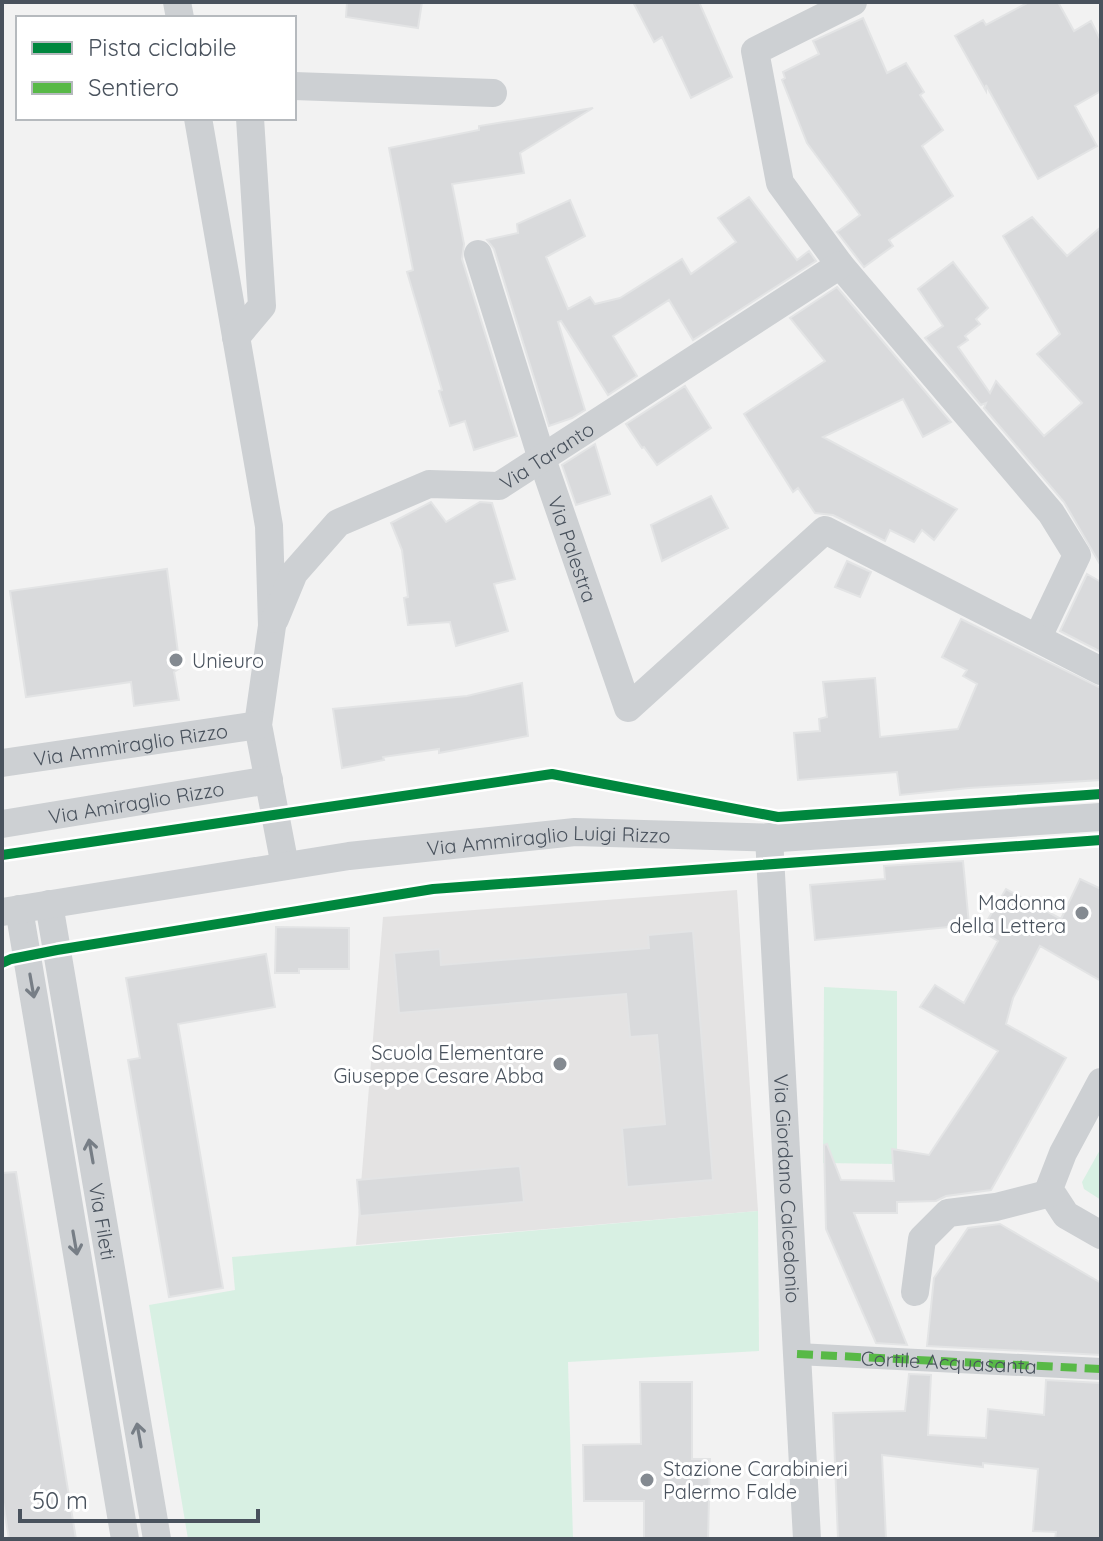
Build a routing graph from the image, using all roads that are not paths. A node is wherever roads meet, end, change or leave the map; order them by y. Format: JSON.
{"nodes":[{"id":1,"x":837,"y":6,"type":"edge"},
{"id":2,"x":296,"y":86,"type":"edge"},
{"id":3,"x":493,"y":93,"type":"dead end"},
{"id":4,"x":198,"y":120,"type":"edge"},
{"id":5,"x":250,"y":120,"type":"edge"},
{"id":6,"x":478,"y":254,"type":"dead end"},
{"id":7,"x":840,"y":265,"type":"junction"},
{"id":8,"x":236,"y":337,"type":"junction"},
{"id":9,"x":542,"y":459,"type":"junction"},
{"id":10,"x":272,"y":626,"type":"junction"},
{"id":11,"x":1038,"y":637,"type":"junction"},
{"id":12,"x":1101,"y":671,"type":"edge"},
{"id":13,"x":258,"y":725,"type":"junction"},
{"id":14,"x":2,"y":763,"type":"edge"},
{"id":15,"x":269,"y":780,"type":"junction"},
{"id":16,"x":1101,"y":817,"type":"edge"},
{"id":17,"x":2,"y":824,"type":"edge"},
{"id":18,"x":769,"y":837,"type":"junction"},
{"id":19,"x":285,"y":866,"type":"junction"},
{"id":20,"x":49,"y":904,"type":"junction"},
{"id":21,"x":10,"y":910,"type":"edge"},
{"id":22,"x":1101,"y":1082,"type":"edge"},
{"id":23,"x":1051,"y":1193,"type":"junction"},
{"id":24,"x":1101,"y":1235,"type":"edge"},
{"id":25,"x":915,"y":1292,"type":"dead end"},
{"id":26,"x":797,"y":1354,"type":"junction"},
{"id":27,"x":1101,"y":1369,"type":"edge"},
{"id":28,"x":125,"y":1539,"type":"edge"},
{"id":29,"x":157,"y":1539,"type":"edge"},
{"id":30,"x":807,"y":1539,"type":"edge"}],
"edges":[{"from":1,"to":7,"type":"street"},
{"from":2,"to":3,"type":"street"},
{"from":4,"to":8,"type":"street"},
{"from":5,"to":8,"type":"street"},
{"from":6,"to":9,"type":"street","name":"Via Palestra"},
{"from":7,"to":9,"type":"street","name":"Via Taranto"},
{"from":7,"to":11,"type":"street"},
{"from":8,"to":10,"type":"street"},
{"from":9,"to":10,"type":"street","name":"Via Taranto"},
{"from":9,"to":11,"type":"street","name":"Via Palestra"},
{"from":10,"to":13,"type":"street"},
{"from":11,"to":12,"type":"street"},
{"from":13,"to":14,"type":"street","name":"Via Ammiraglio Rizzo"},
{"from":13,"to":15,"type":"street"},
{"from":15,"to":17,"type":"street","name":"Via Amiraglio Rizzo"},
{"from":15,"to":19,"type":"street"},
{"from":16,"to":18,"type":"street","name":"Via Ammiraglio Luigi Rizzo"},
{"from":18,"to":19,"type":"street","name":"Via Ammiraglio Luigi Rizzo"},
{"from":18,"to":26,"type":"street","name":"Via Giordano Calcedonio"},
{"from":19,"to":20,"type":"street","name":"Via Ammiraglio Luigi Rizzo"},
{"from":20,"to":21,"type":"street","name":"Via Ammiraglio Luigi Rizzo"},
{"from":29,"to":20,"type":"street","name":"Via Fileti","one_way":true},
{"from":21,"to":28,"type":"street","name":"Via Fileti","one_way":true},
{"from":22,"to":23,"type":"street"},
{"from":23,"to":24,"type":"street"},
{"from":23,"to":25,"type":"street"},
{"from":26,"to":27,"type":"street","name":"Cortile Acquasanta"},
{"from":26,"to":30,"type":"street","name":"Via Giordano Calcedonio"}]}
